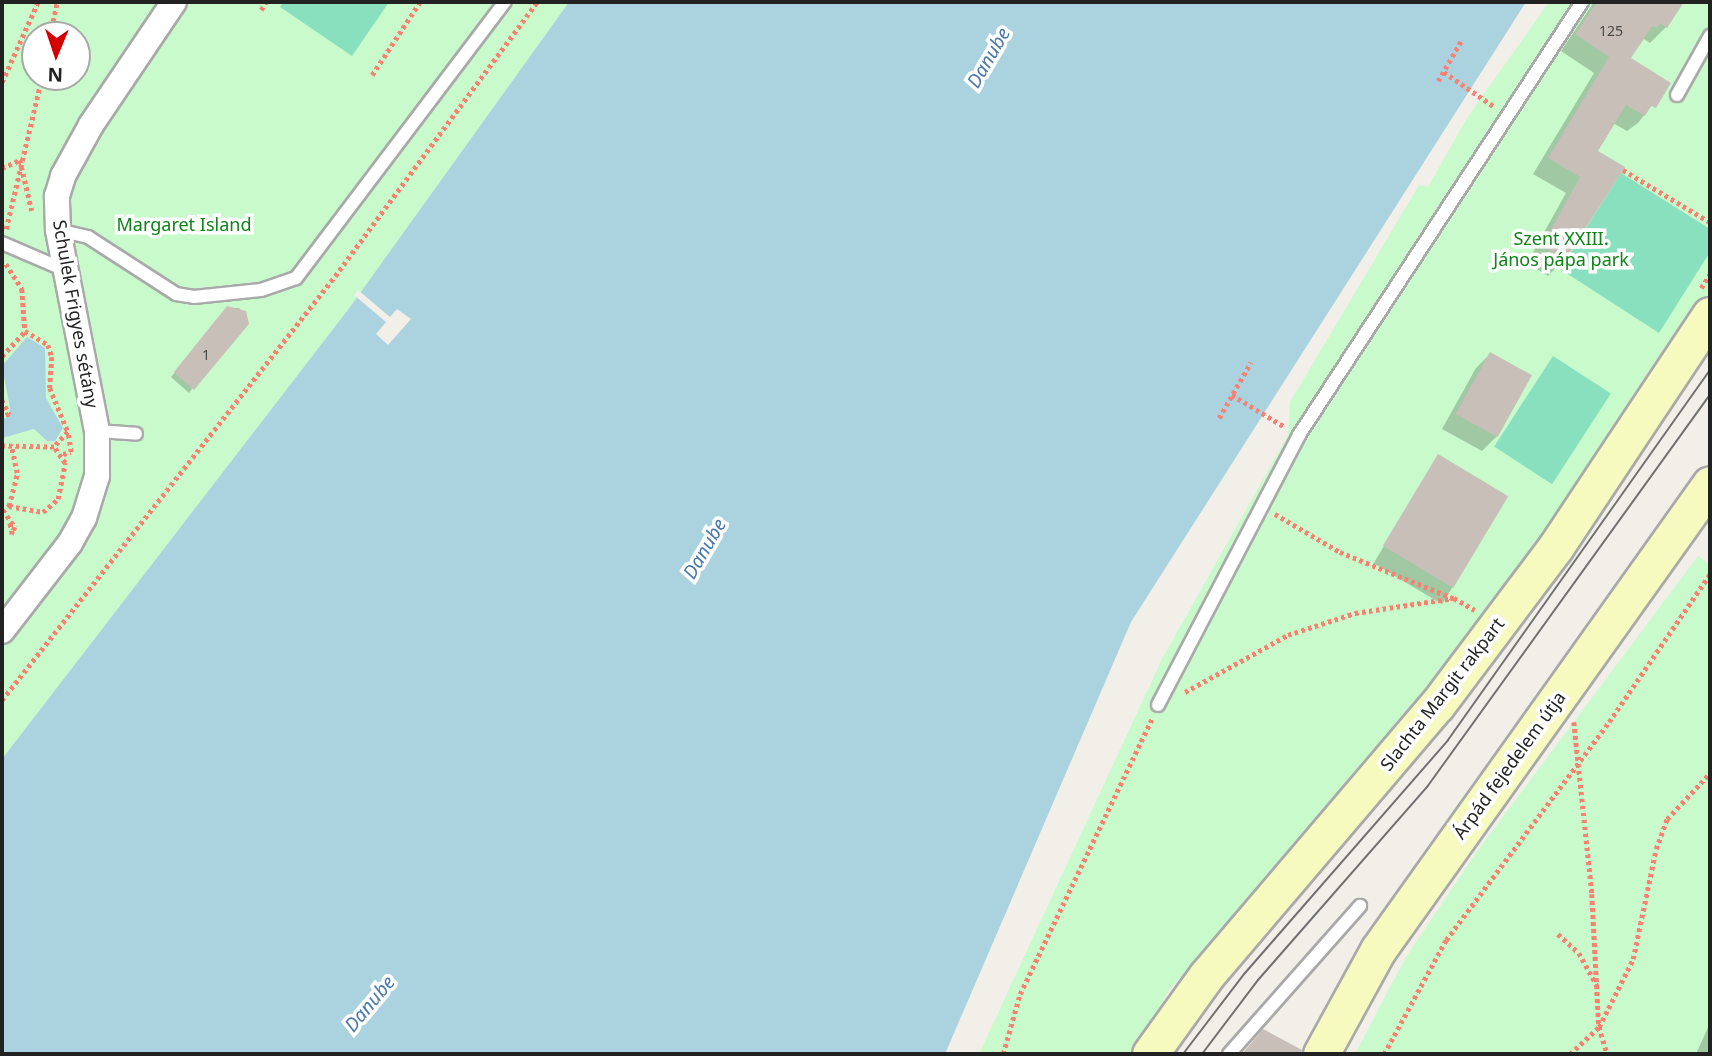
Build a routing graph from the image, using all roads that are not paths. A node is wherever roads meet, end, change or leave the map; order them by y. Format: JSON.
{"nodes":[{"id":1,"x":174,"y":2,"type":"edge"},
{"id":2,"x":505,"y":2,"type":"edge"},
{"id":3,"x":1582,"y":2,"type":"edge"},
{"id":4,"x":1710,"y":36,"type":"edge"},
{"id":5,"x":1677,"y":95,"type":"dead end"},
{"id":6,"x":58,"y":230,"type":"junction"},
{"id":7,"x":2,"y":243,"type":"edge"},
{"id":8,"x":65,"y":270,"type":"junction"},
{"id":9,"x":1710,"y":315,"type":"edge"},
{"id":10,"x":97,"y":431,"type":"junction"},
{"id":11,"x":136,"y":434,"type":"dead end"},
{"id":12,"x":1710,"y":484,"type":"edge"},
{"id":13,"x":2,"y":631,"type":"edge"},
{"id":14,"x":1158,"y":705,"type":"road end"},
{"id":15,"x":1360,"y":906,"type":"dead end"},
{"id":16,"x":1150,"y":1054,"type":"edge"},
{"id":17,"x":1229,"y":1054,"type":"edge"},
{"id":18,"x":1321,"y":1054,"type":"edge"}],
"edges":[{"from":1,"to":6,"type":"street","name":"Schulek Frigyes sétány"},
{"from":2,"to":6,"type":"lane"},
{"from":3,"to":14,"type":"lane"},
{"from":4,"to":5,"type":"lane"},
{"from":6,"to":8,"type":"street","name":"Schulek Frigyes sétány"},
{"from":7,"to":8,"type":"lane"},
{"from":8,"to":10,"type":"street","name":"Schulek Frigyes sétány"},
{"from":9,"to":16,"type":"main road","name":"Slachta Margit rakpart"},
{"from":10,"to":11,"type":"lane"},
{"from":10,"to":13,"type":"street","name":"Schulek Frigyes sétány"},
{"from":12,"to":18,"type":"main road","name":"Árpád fejedelem útja"},
{"from":15,"to":17,"type":"lane"}]}
